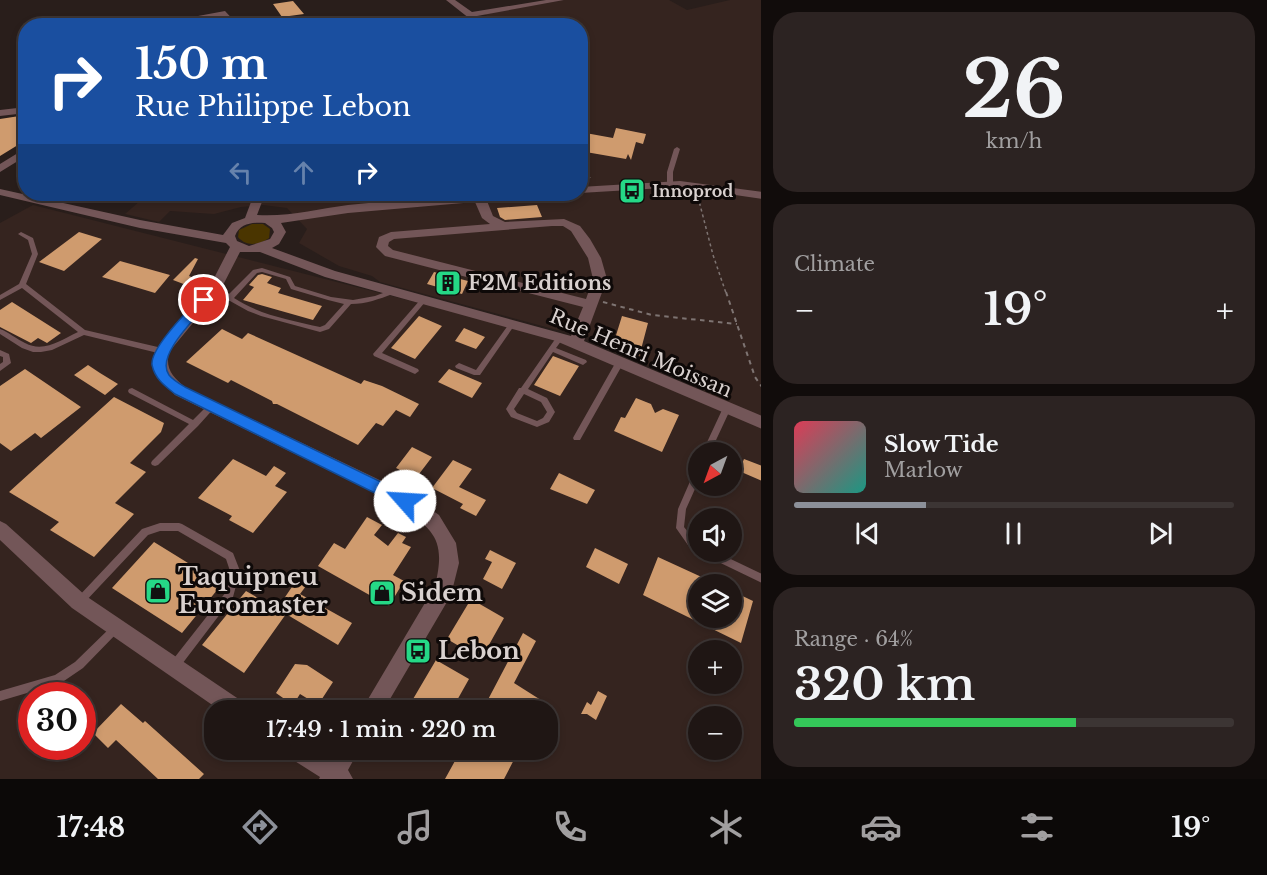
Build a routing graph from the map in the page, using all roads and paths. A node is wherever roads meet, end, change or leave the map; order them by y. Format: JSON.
{"nodes":[{"id":1,"x":450,"y":0,"type":"edge"},
{"id":2,"x":560,"y":0,"type":"edge"},
{"id":3,"x":471,"y":15,"type":"junction"},
{"id":4,"x":195,"y":18,"type":"edge"},
{"id":5,"x":229,"y":18,"type":"edge"},
{"id":6,"x":475,"y":18,"type":"edge"},
{"id":7,"x":18,"y":111,"type":"edge"},
{"id":8,"x":0,"y":112,"type":"edge"},
{"id":9,"x":677,"y":149,"type":"dead end"},
{"id":10,"x":18,"y":156,"type":"edge"},
{"id":11,"x":2,"y":165,"type":"edge"},
{"id":12,"x":670,"y":184,"type":"junction"},
{"id":13,"x":588,"y":189,"type":"edge"},
{"id":14,"x":0,"y":192,"type":"edge"},
{"id":15,"x":697,"y":194,"type":"dead end"},
{"id":16,"x":18,"y":196,"type":"edge"},
{"id":17,"x":761,"y":196,"type":"edge"},
{"id":18,"x":39,"y":201,"type":"edge"},
{"id":19,"x":256,"y":201,"type":"edge"},
{"id":20,"x":432,"y":201,"type":"edge"},
{"id":21,"x":481,"y":201,"type":"edge"},
{"id":22,"x":327,"y":212,"type":"junction"},
{"id":23,"x":488,"y":218,"type":"junction"},
{"id":24,"x":250,"y":219,"type":"junction"},
{"id":25,"x":270,"y":221,"type":"junction"},
{"id":26,"x":506,"y":227,"type":"junction"},
{"id":27,"x":475,"y":230,"type":"junction"},
{"id":28,"x":21,"y":234,"type":"dead end"},
{"id":29,"x":279,"y":234,"type":"junction"},
{"id":30,"x":233,"y":238,"type":"junction"},
{"id":31,"x":259,"y":249,"type":"junction"},
{"id":32,"x":330,"y":274,"type":"junction"},
{"id":33,"x":219,"y":281,"type":"junction"},
{"id":34,"x":22,"y":285,"type":"junction"},
{"id":35,"x":391,"y":292,"type":"junction"},
{"id":36,"x":0,"y":298,"type":"edge"},
{"id":37,"x":229,"y":299,"type":"junction"},
{"id":38,"x":423,"y":301,"type":"junction"},
{"id":39,"x":591,"y":302,"type":"junction"},
{"id":40,"x":348,"y":303,"type":"junction"},
{"id":41,"x":513,"y":323,"type":"junction"},
{"id":42,"x":736,"y":324,"type":"junction"},
{"id":43,"x":0,"y":332,"type":"edge"},
{"id":44,"x":83,"y":332,"type":"junction"},
{"id":45,"x":556,"y":343,"type":"junction"},
{"id":46,"x":576,"y":343,"type":"junction"},
{"id":47,"x":162,"y":351,"type":"junction"},
{"id":48,"x":0,"y":353,"type":"edge"},
{"id":49,"x":583,"y":362,"type":"dead end"},
{"id":50,"x":620,"y":362,"type":"junction"},
{"id":51,"x":459,"y":366,"type":"dead end"},
{"id":52,"x":0,"y":368,"type":"edge"},
{"id":53,"x":415,"y":371,"type":"dead end"},
{"id":54,"x":761,"y":386,"type":"edge"},
{"id":55,"x":522,"y":390,"type":"junction"},
{"id":56,"x":132,"y":391,"type":"dead end"},
{"id":57,"x":212,"y":406,"type":"junction"},
{"id":58,"x":726,"y":410,"type":"junction"},
{"id":59,"x":761,"y":423,"type":"edge"},
{"id":60,"x":195,"y":424,"type":"junction"},
{"id":61,"x":577,"y":438,"type":"dead end"},
{"id":62,"x":711,"y":442,"type":"edge"},
{"id":63,"x":155,"y":463,"type":"dead end"},
{"id":64,"x":688,"y":495,"type":"edge"},
{"id":65,"x":0,"y":528,"type":"edge"},
{"id":66,"x":688,"y":538,"type":"edge"},
{"id":67,"x":727,"y":562,"type":"edge"},
{"id":68,"x":761,"y":579,"type":"edge"},
{"id":69,"x":79,"y":602,"type":"junction"},
{"id":70,"x":116,"y":628,"type":"junction"},
{"id":71,"x":173,"y":667,"type":"junction"},
{"id":72,"x":0,"y":696,"type":"edge"},
{"id":73,"x":222,"y":700,"type":"edge"},
{"id":74,"x":378,"y":700,"type":"edge"},
{"id":75,"x":312,"y":760,"type":"edge"},
{"id":76,"x":343,"y":760,"type":"edge"},
{"id":77,"x":335,"y":777,"type":"edge"}],
"edges":[{"from":1,"to":3,"type":"street"},
{"from":2,"to":3,"type":"street"},
{"from":3,"to":6,"type":"street"},
{"from":4,"to":5,"type":"street"},
{"from":7,"to":8,"type":"street"},
{"from":9,"to":12,"type":"lane"},
{"from":10,"to":11,"type":"street"},
{"from":12,"to":13,"type":"street"},
{"from":12,"to":17,"type":"street"},
{"from":14,"to":16,"type":"street"},
{"from":15,"to":42,"type":"path"},
{"from":18,"to":30,"type":"street"},
{"from":19,"to":24,"type":"street"},
{"from":20,"to":22,"type":"street"},
{"from":21,"to":23,"type":"street"},
{"from":22,"to":25,"type":"street"},
{"from":22,"to":29,"type":"street"},
{"from":23,"to":26,"type":"street"},
{"from":23,"to":27,"type":"street"},
{"from":24,"to":25,"type":"street"},
{"from":24,"to":30,"type":"street"},
{"from":25,"to":29,"type":"street","name":"Rue Henri Moissan"},
{"from":26,"to":27,"type":"street"},
{"from":26,"to":39,"type":"street"},
{"from":27,"to":39,"type":"street"},
{"from":28,"to":34,"type":"lane"},
{"from":29,"to":31,"type":"street"},
{"from":29,"to":32,"type":"street","name":"Rue Henri Moissan"},
{"from":30,"to":31,"type":"street","name":"Rue Henri Moissan"},
{"from":30,"to":33,"type":"street"},
{"from":31,"to":32,"type":"street","name":"Rue Henri Moissan"},
{"from":31,"to":33,"type":"street"},
{"from":32,"to":35,"type":"street","name":"Rue Henri Moissan"},
{"from":33,"to":37,"type":"lane"},
{"from":33,"to":47,"type":"street"},
{"from":34,"to":36,"type":"lane"},
{"from":34,"to":44,"type":"lane"},
{"from":35,"to":38,"type":"street","name":"Rue Henri Moissan"},
{"from":35,"to":40,"type":"lane"},
{"from":37,"to":40,"type":"lane"},
{"from":37,"to":40,"type":"lane"},
{"from":38,"to":41,"type":"street","name":"Rue Henri Moissan"},
{"from":38,"to":53,"type":"lane"},
{"from":39,"to":42,"type":"path"},
{"from":39,"to":46,"type":"street"},
{"from":41,"to":45,"type":"street","name":"Rue Henri Moissan"},
{"from":41,"to":51,"type":"lane"},
{"from":42,"to":54,"type":"path"},
{"from":43,"to":44,"type":"lane"},
{"from":44,"to":47,"type":"lane"},
{"from":45,"to":46,"type":"street","name":"Rue Henri Moissan"},
{"from":45,"to":49,"type":"lane"},
{"from":45,"to":55,"type":"lane"},
{"from":46,"to":50,"type":"street","name":"Rue Henri Moissan"},
{"from":47,"to":57,"type":"street"},
{"from":48,"to":52,"type":"lane"},
{"from":50,"to":58,"type":"street","name":"Rue Henri Moissan"},
{"from":50,"to":61,"type":"lane"},
{"from":55,"to":55,"type":"lane"},
{"from":56,"to":60,"type":"lane"},
{"from":57,"to":60,"type":"lane"},
{"from":57,"to":74,"type":"street"},
{"from":58,"to":59,"type":"street","name":"Rue Henri Moissan"},
{"from":58,"to":62,"type":"lane"},
{"from":60,"to":63,"type":"lane"},
{"from":64,"to":66,"type":"lane"},
{"from":65,"to":69,"type":"street"},
{"from":67,"to":68,"type":"lane"},
{"from":69,"to":70,"type":"street"},
{"from":69,"to":71,"type":"lane"},
{"from":70,"to":71,"type":"street"},
{"from":70,"to":72,"type":"lane"},
{"from":71,"to":73,"type":"street"},
{"from":75,"to":77,"type":"street"},
{"from":76,"to":77,"type":"street"}]}
